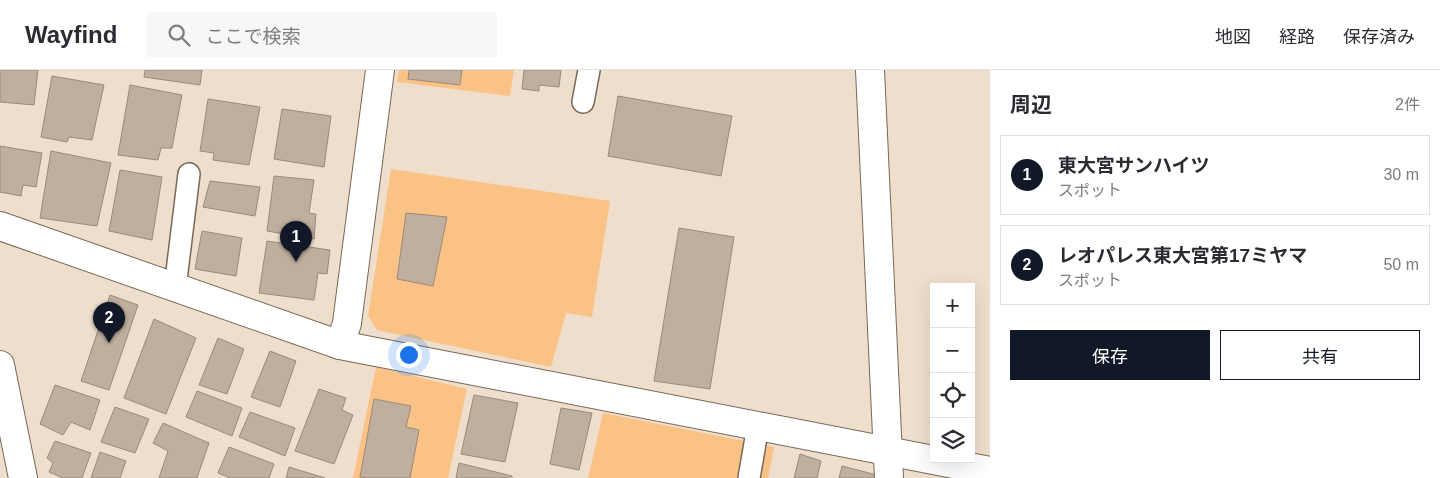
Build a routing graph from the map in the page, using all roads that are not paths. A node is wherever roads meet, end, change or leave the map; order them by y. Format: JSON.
{"nodes":[{"id":1,"x":380,"y":70,"type":"edge"},
{"id":2,"x":589,"y":70,"type":"edge"},
{"id":3,"x":870,"y":70,"type":"edge"},
{"id":4,"x":583,"y":102,"type":"dead end"},
{"id":5,"x":190,"y":174,"type":"dead end"},
{"id":6,"x":0,"y":226,"type":"edge"},
{"id":7,"x":175,"y":288,"type":"junction"},
{"id":8,"x":340,"y":345,"type":"junction"},
{"id":9,"x":0,"y":365,"type":"edge"},
{"id":10,"x":758,"y":426,"type":"junction"},
{"id":11,"x":888,"y":465,"type":"edge"},
{"id":12,"x":990,"y":471,"type":"edge"},
{"id":13,"x":23,"y":478,"type":"edge"},
{"id":14,"x":749,"y":478,"type":"edge"}],
"edges":[{"from":1,"to":8,"type":"street"},
{"from":2,"to":4,"type":"lane"},
{"from":3,"to":11,"type":"street"},
{"from":5,"to":7,"type":"lane"},
{"from":6,"to":7,"type":"street"},
{"from":7,"to":8,"type":"street"},
{"from":8,"to":10,"type":"street"},
{"from":9,"to":13,"type":"street"},
{"from":10,"to":11,"type":"street"},
{"from":10,"to":14,"type":"lane"},
{"from":11,"to":12,"type":"street"}]}
